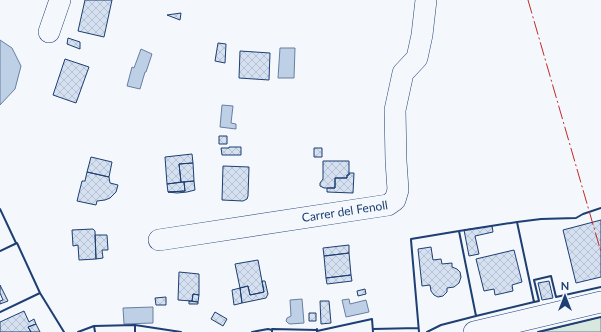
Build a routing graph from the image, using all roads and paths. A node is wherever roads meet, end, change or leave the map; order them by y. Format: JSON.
{"nodes":[{"id":1,"x":60,"y":0,"type":"edge"},
{"id":2,"x":426,"y":0,"type":"edge"},
{"id":3,"x":49,"y":32,"type":"dead end"},
{"id":4,"x":159,"y":240,"type":"dead end"},
{"id":5,"x":601,"y":302,"type":"edge"},
{"id":6,"x":474,"y":332,"type":"edge"}],
"edges":[{"from":1,"to":3,"type":"street"},
{"from":2,"to":4,"type":"street","name":"Carrer del Fenoll"},
{"from":5,"to":6,"type":"street"}]}
